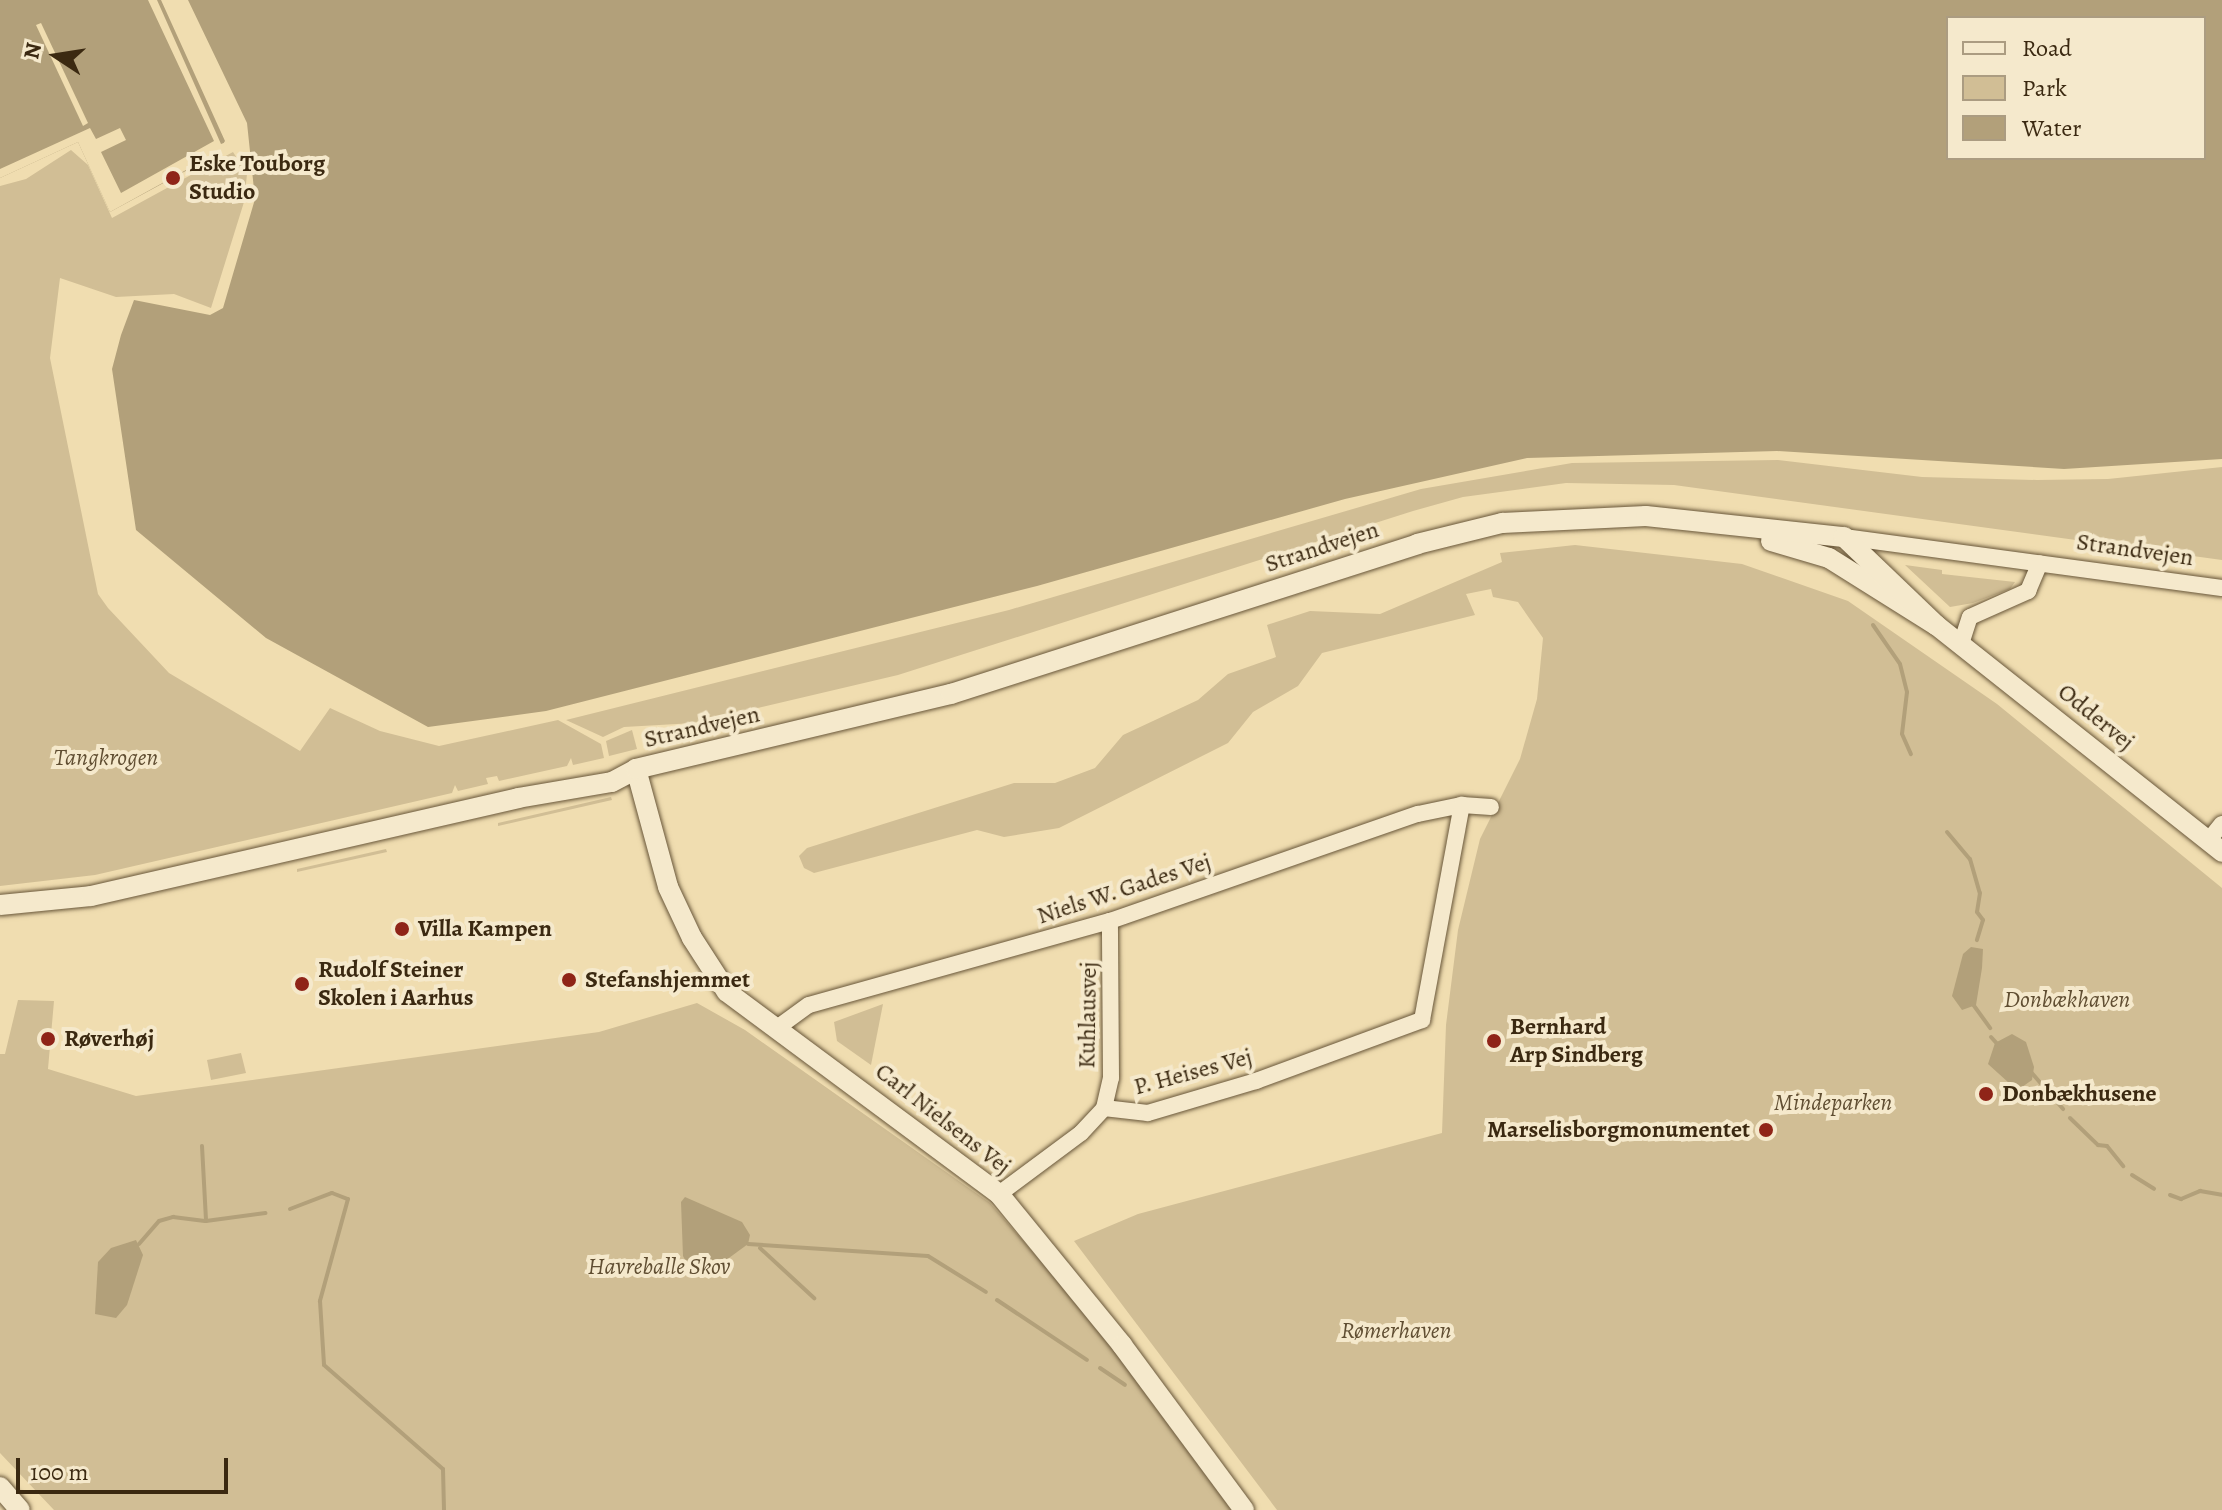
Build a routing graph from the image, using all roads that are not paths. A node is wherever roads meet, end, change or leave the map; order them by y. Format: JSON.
{"nodes":[{"id":1,"x":1682,"y":519,"type":"junction"},
{"id":2,"x":1844,"y":537,"type":"junction"},
{"id":3,"x":2040,"y":563,"type":"junction"},
{"id":4,"x":2222,"y":588,"type":"edge"},
{"id":5,"x":1936,"y":625,"type":"junction"},
{"id":6,"x":1961,"y":644,"type":"junction"},
{"id":7,"x":636,"y":769,"type":"junction"},
{"id":8,"x":1462,"y":805,"type":"junction"},
{"id":9,"x":1491,"y":807,"type":"dead end"},
{"id":10,"x":2222,"y":824,"type":"edge"},
{"id":11,"x":2215,"y":846,"type":"edge"},
{"id":12,"x":0,"y":905,"type":"edge"},
{"id":13,"x":1110,"y":921,"type":"junction"},
{"id":14,"x":777,"y":1028,"type":"junction"},
{"id":15,"x":1104,"y":1108,"type":"junction"},
{"id":16,"x":999,"y":1194,"type":"junction"},
{"id":17,"x":0,"y":1487,"type":"edge"},
{"id":18,"x":20,"y":1510,"type":"edge"},
{"id":19,"x":1244,"y":1510,"type":"edge"}],
"edges":[{"from":1,"to":2,"type":"street","name":"Strandvejen"},
{"from":1,"to":5,"type":"street","name":"Oddervej"},
{"from":1,"to":7,"type":"street","name":"Strandvejen"},
{"from":2,"to":3,"type":"street","name":"Strandvejen"},
{"from":2,"to":5,"type":"street","name":"Oddervej"},
{"from":3,"to":4,"type":"street","name":"Strandvejen"},
{"from":3,"to":6,"type":"street","name":"Strandvejen"},
{"from":5,"to":6,"type":"street","name":"Oddervej"},
{"from":6,"to":11,"type":"street","name":"Oddervej"},
{"from":7,"to":12,"type":"street","name":"Strandvejen"},
{"from":7,"to":14,"type":"street","name":"Carl Nielsens Vej"},
{"from":8,"to":9,"type":"street","name":"Niels W. Gades Vej"},
{"from":8,"to":13,"type":"street","name":"Niels W. Gades Vej"},
{"from":8,"to":15,"type":"street","name":"P. Heises Vej"},
{"from":10,"to":11,"type":"street"},
{"from":13,"to":14,"type":"street","name":"Niels W. Gades Vej"},
{"from":13,"to":15,"type":"street","name":"Kuhlausvej"},
{"from":14,"to":16,"type":"street","name":"Carl Nielsens Vej"},
{"from":15,"to":16,"type":"street","name":"P. Heises Vej"},
{"from":16,"to":19,"type":"street","name":"Carl Nielsens Vej"},
{"from":17,"to":18,"type":"street"}]}
